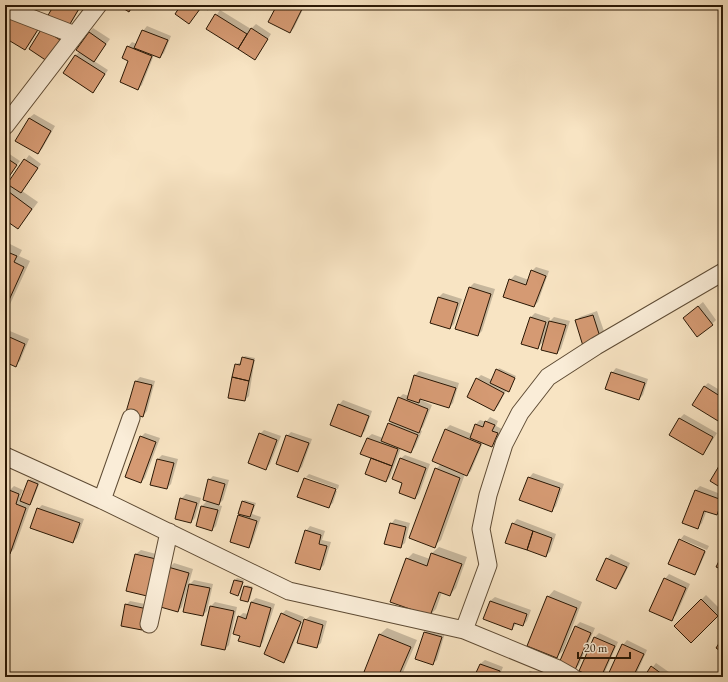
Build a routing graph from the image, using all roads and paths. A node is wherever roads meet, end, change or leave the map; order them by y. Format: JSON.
{"nodes":[{"id":1,"x":98,"y":5,"type":"edge"},
{"id":2,"x":5,"y":8,"type":"edge"},
{"id":3,"x":75,"y":35,"type":"junction"},
{"id":4,"x":5,"y":126,"type":"edge"},
{"id":5,"x":723,"y":272,"type":"edge"},
{"id":6,"x":131,"y":418,"type":"dead end"},
{"id":7,"x":5,"y":456,"type":"edge"},
{"id":8,"x":102,"y":500,"type":"junction"},
{"id":9,"x":169,"y":532,"type":"junction"},
{"id":10,"x":149,"y":624,"type":"dead end"},
{"id":11,"x":464,"y":630,"type":"junction"},
{"id":12,"x":554,"y":672,"type":"edge"},
{"id":13,"x":572,"y":677,"type":"edge"}],
"edges":[{"from":1,"to":3,"type":"street"},
{"from":2,"to":3,"type":"street"},
{"from":3,"to":4,"type":"street"},
{"from":5,"to":11,"type":"street"},
{"from":6,"to":8,"type":"street"},
{"from":7,"to":8,"type":"street"},
{"from":8,"to":9,"type":"street"},
{"from":9,"to":10,"type":"street"},
{"from":9,"to":11,"type":"street"},
{"from":11,"to":12,"type":"street"},
{"from":12,"to":13,"type":"street"}]}
